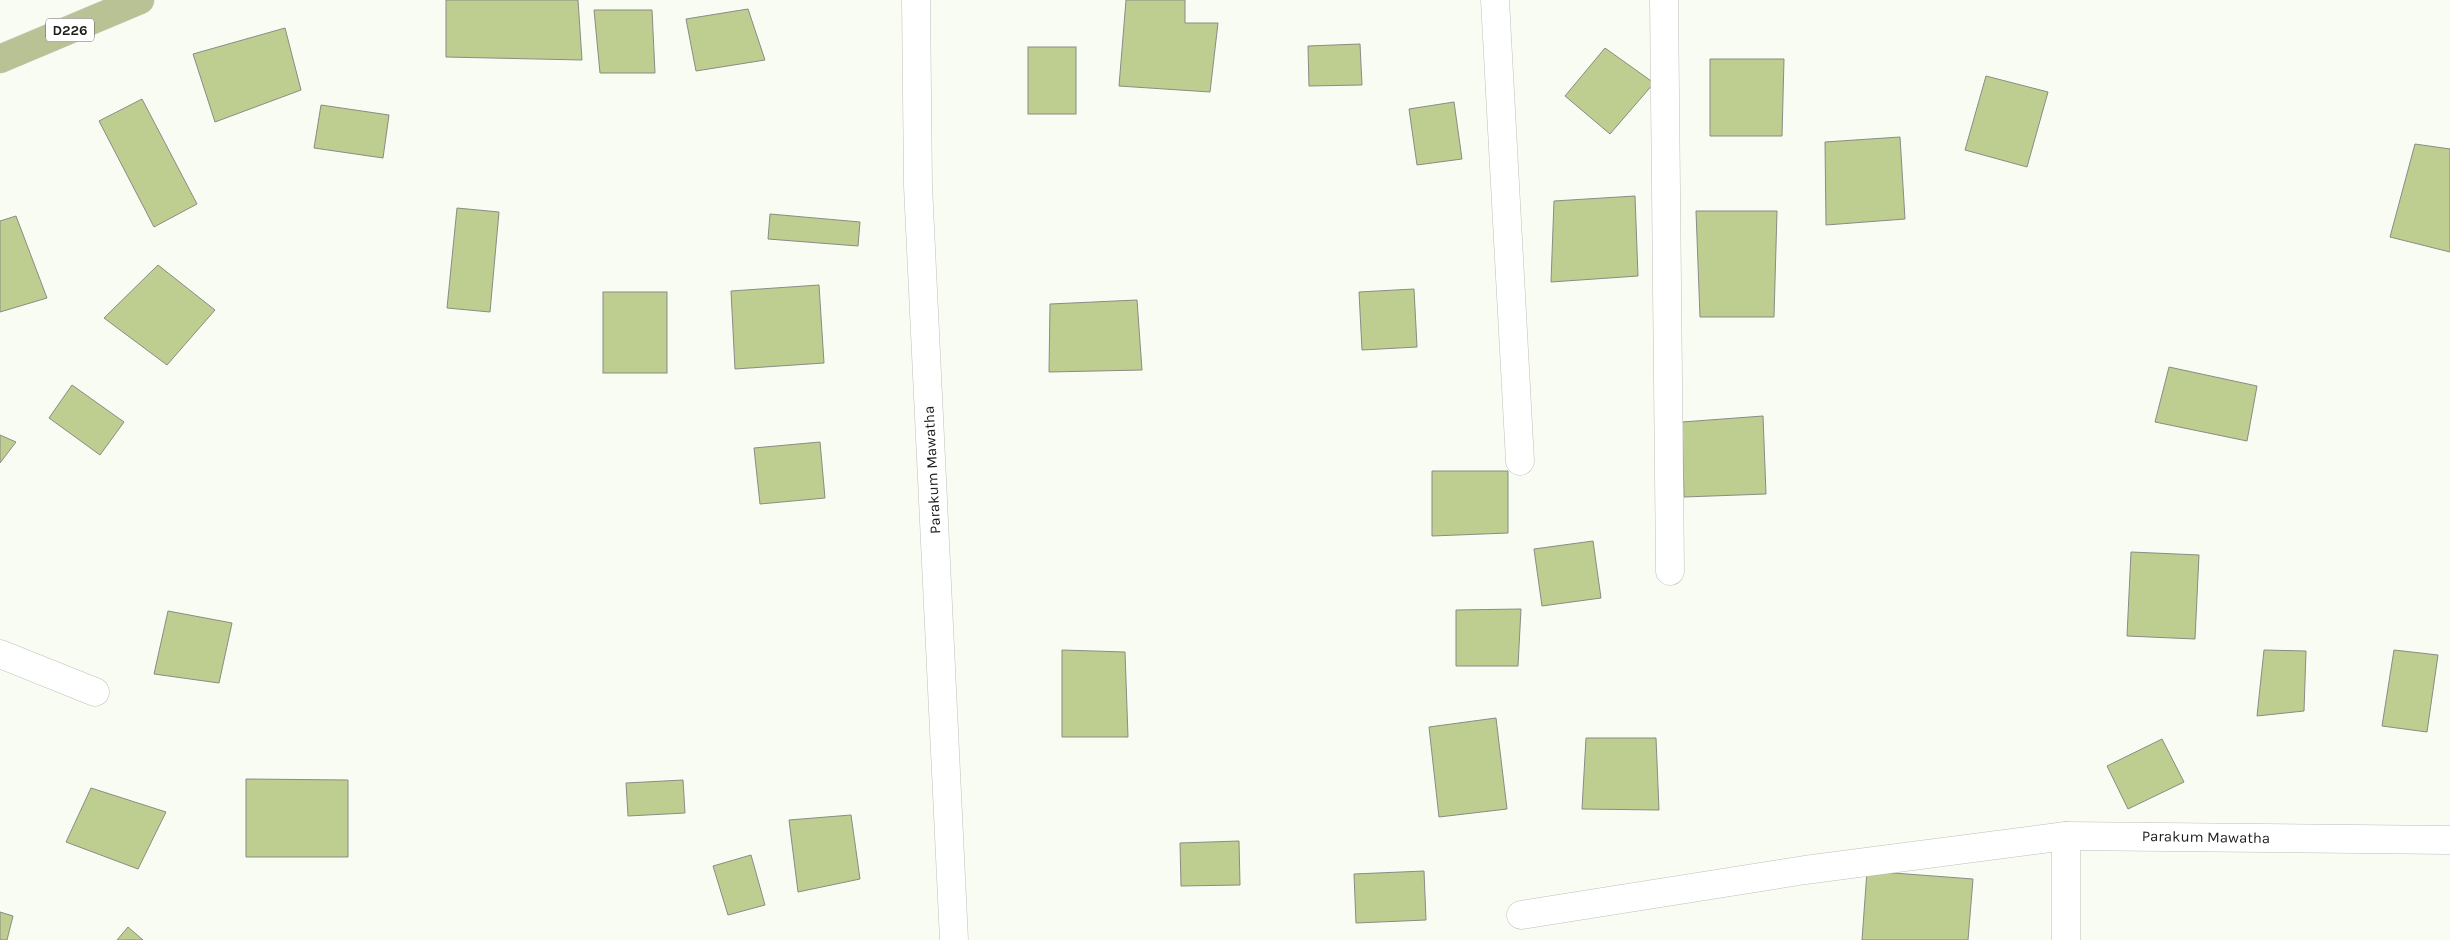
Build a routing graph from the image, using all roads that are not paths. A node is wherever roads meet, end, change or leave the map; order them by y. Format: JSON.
{"nodes":[{"id":1,"x":140,"y":0,"type":"edge"},
{"id":2,"x":916,"y":0,"type":"edge"},
{"id":3,"x":1495,"y":0,"type":"edge"},
{"id":4,"x":1664,"y":0,"type":"edge"},
{"id":5,"x":0,"y":59,"type":"edge"},
{"id":6,"x":1520,"y":461,"type":"dead end"},
{"id":7,"x":1670,"y":571,"type":"dead end"},
{"id":8,"x":0,"y":654,"type":"edge"},
{"id":9,"x":95,"y":692,"type":"dead end"},
{"id":10,"x":2066,"y":836,"type":"junction"},
{"id":11,"x":2450,"y":840,"type":"edge"},
{"id":12,"x":1521,"y":916,"type":"dead end"},
{"id":13,"x":954,"y":940,"type":"edge"},
{"id":14,"x":2066,"y":940,"type":"edge"}],
"edges":[{"from":1,"to":5,"type":"main road","number":"D226"},
{"from":2,"to":13,"type":"street","name":"Parakum Mawatha"},
{"from":3,"to":6,"type":"street"},
{"from":4,"to":7,"type":"street"},
{"from":8,"to":9,"type":"street"},
{"from":10,"to":11,"type":"street","name":"Parakum Mawatha"},
{"from":10,"to":12,"type":"street","name":"Parakum Mawatha"},
{"from":10,"to":14,"type":"street"}]}
